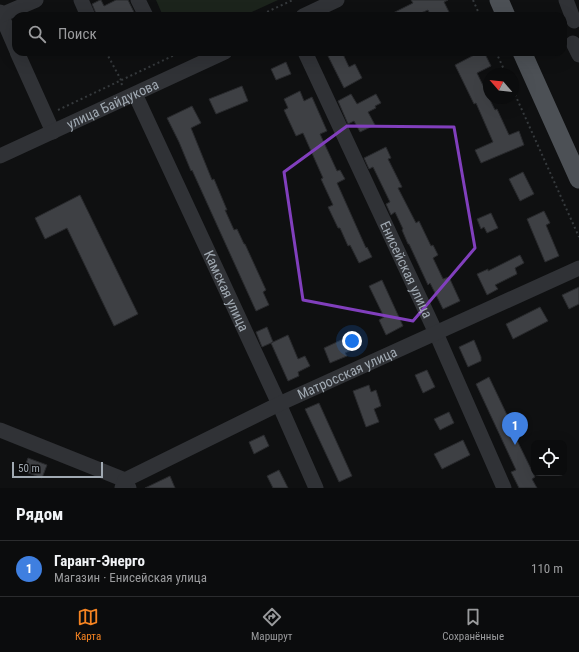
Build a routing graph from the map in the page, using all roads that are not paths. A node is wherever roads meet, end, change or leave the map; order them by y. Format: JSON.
{"nodes":[{"id":1,"x":36,"y":0,"type":"edge"},
{"id":2,"x":80,"y":0,"type":"edge"},
{"id":3,"x":138,"y":0,"type":"edge"},
{"id":4,"x":337,"y":0,"type":"edge"},
{"id":5,"x":499,"y":0,"type":"edge"},
{"id":6,"x":566,"y":0,"type":"edge"},
{"id":7,"x":86,"y":12,"type":"edge"},
{"id":8,"x":144,"y":12,"type":"edge"},
{"id":9,"x":311,"y":12,"type":"edge"},
{"id":10,"x":504,"y":12,"type":"edge"},
{"id":11,"x":1,"y":14,"type":"edge"},
{"id":12,"x":572,"y":22,"type":"edge"},
{"id":13,"x":12,"y":39,"type":"edge"},
{"id":14,"x":19,"y":56,"type":"edge"},
{"id":15,"x":216,"y":56,"type":"edge"},
{"id":16,"x":307,"y":56,"type":"edge"},
{"id":17,"x":524,"y":56,"type":"edge"},
{"id":18,"x":135,"y":94,"type":"junction"},
{"id":19,"x":52,"y":132,"type":"junction"},
{"id":20,"x":0,"y":156,"type":"edge"},
{"id":21,"x":579,"y":179,"type":"edge"},
{"id":22,"x":579,"y":268,"type":"edge"},
{"id":23,"x":436,"y":333,"type":"junction"},
{"id":24,"x":279,"y":404,"type":"junction"},
{"id":25,"x":0,"y":430,"type":"edge"},
{"id":26,"x":126,"y":485,"type":"edge"},
{"id":27,"x":316,"y":488,"type":"edge"},
{"id":28,"x":504,"y":488,"type":"edge"}],
"edges":[{"from":1,"to":11,"type":"street"},
{"from":2,"to":7,"type":"street"},
{"from":3,"to":8,"type":"street"},
{"from":4,"to":9,"type":"street"},
{"from":5,"to":10,"type":"main road"},
{"from":6,"to":12,"type":"street"},
{"from":11,"to":13,"type":"street"},
{"from":14,"to":19,"type":"street"},
{"from":15,"to":18,"type":"street","name":"улица Байдукова"},
{"from":16,"to":23,"type":"street","name":"Енисейская улица"},
{"from":17,"to":21,"type":"main road"},
{"from":18,"to":19,"type":"street","name":"улица Байдукова"},
{"from":18,"to":24,"type":"street","name":"Камская улица"},
{"from":19,"to":20,"type":"street","name":"улица Байдукова"},
{"from":22,"to":23,"type":"street","name":"Матросская улица"},
{"from":23,"to":24,"type":"street","name":"Матросская улица"},
{"from":23,"to":28,"type":"street","name":"Енисейская улица"},
{"from":24,"to":26,"type":"street","name":"Матросская улица"},
{"from":24,"to":27,"type":"street","name":"Камская улица"},
{"from":25,"to":26,"type":"street"}]}
